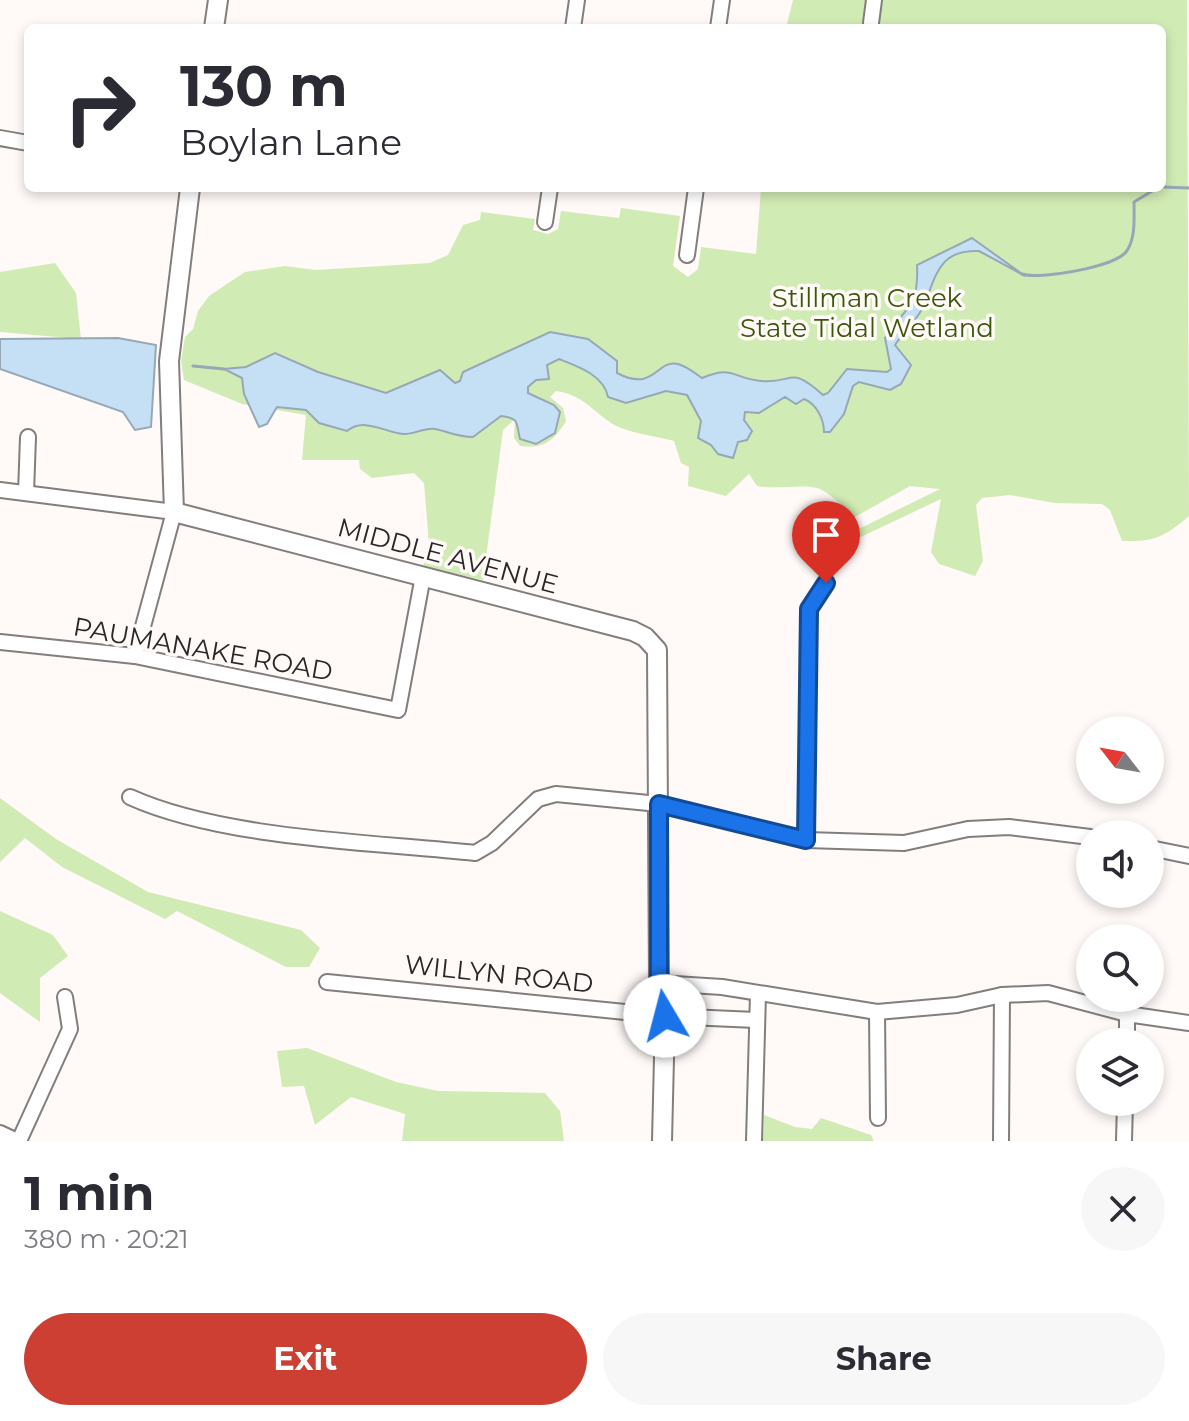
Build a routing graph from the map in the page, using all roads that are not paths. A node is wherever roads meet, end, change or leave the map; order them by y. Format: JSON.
{"nodes":[{"id":1,"x":218,"y":0,"type":"edge"},
{"id":2,"x":577,"y":0,"type":"edge"},
{"id":3,"x":722,"y":0,"type":"edge"},
{"id":4,"x":874,"y":0,"type":"edge"},
{"id":5,"x":871,"y":23,"type":"dead end"},
{"id":6,"x":215,"y":24,"type":"edge"},
{"id":7,"x":574,"y":24,"type":"edge"},
{"id":8,"x":719,"y":24,"type":"edge"},
{"id":9,"x":0,"y":138,"type":"edge"},
{"id":10,"x":24,"y":142,"type":"edge"},
{"id":11,"x":190,"y":192,"type":"edge"},
{"id":12,"x":549,"y":192,"type":"edge"},
{"id":13,"x":695,"y":192,"type":"edge"},
{"id":14,"x":545,"y":222,"type":"dead end"},
{"id":15,"x":687,"y":255,"type":"dead end"},
{"id":16,"x":28,"y":437,"type":"dead end"},
{"id":17,"x":0,"y":490,"type":"edge"},
{"id":18,"x":26,"y":493,"type":"junction"},
{"id":19,"x":174,"y":512,"type":"junction"},
{"id":20,"x":423,"y":576,"type":"junction"},
{"id":21,"x":826,"y":583,"type":"dead end"},
{"id":22,"x":0,"y":642,"type":"edge"},
{"id":23,"x":135,"y":656,"type":"junction"},
{"id":24,"x":130,"y":797,"type":"dead end"},
{"id":25,"x":659,"y":804,"type":"junction"},
{"id":26,"x":1076,"y":835,"type":"edge"},
{"id":27,"x":806,"y":840,"type":"junction"},
{"id":28,"x":1164,"y":851,"type":"edge"},
{"id":29,"x":1189,"y":856,"type":"edge"},
{"id":30,"x":327,"y":982,"type":"dead end"},
{"id":31,"x":659,"y":983,"type":"junction"},
{"id":32,"x":758,"y":994,"type":"junction"},
{"id":33,"x":1002,"y":995,"type":"junction"},
{"id":34,"x":65,"y":997,"type":"dead end"},
{"id":35,"x":877,"y":1012,"type":"junction"},
{"id":36,"x":1127,"y":1014,"type":"junction"},
{"id":37,"x":665,"y":1016,"type":"junction"},
{"id":38,"x":756,"y":1020,"type":"junction"},
{"id":39,"x":1189,"y":1023,"type":"edge"},
{"id":40,"x":1127,"y":1028,"type":"edge"},
{"id":41,"x":1125,"y":1116,"type":"edge"},
{"id":42,"x":878,"y":1118,"type":"dead end"},
{"id":43,"x":0,"y":1133,"type":"edge"},
{"id":44,"x":18,"y":1141,"type":"edge"},
{"id":45,"x":662,"y":1141,"type":"edge"},
{"id":46,"x":754,"y":1141,"type":"edge"},
{"id":47,"x":1001,"y":1141,"type":"edge"},
{"id":48,"x":1124,"y":1141,"type":"edge"}],
"edges":[{"from":1,"to":6,"type":"main road"},
{"from":2,"to":7,"type":"street"},
{"from":3,"to":8,"type":"street"},
{"from":4,"to":5,"type":"street"},
{"from":9,"to":10,"type":"street"},
{"from":11,"to":19,"type":"main road"},
{"from":12,"to":14,"type":"street"},
{"from":13,"to":15,"type":"street"},
{"from":16,"to":18,"type":"street"},
{"from":17,"to":18,"type":"street"},
{"from":18,"to":19,"type":"street"},
{"from":19,"to":20,"type":"main road","name":"MIDDLE AVENUE"},
{"from":19,"to":23,"type":"street"},
{"from":20,"to":23,"type":"street","name":"PAUMANAKE ROAD"},
{"from":20,"to":25,"type":"main road","name":"MIDDLE AVENUE"},
{"from":21,"to":27,"type":"street"},
{"from":22,"to":23,"type":"street","name":"PAUMANAKE ROAD"},
{"from":24,"to":25,"type":"street"},
{"from":25,"to":27,"type":"street"},
{"from":25,"to":31,"type":"main road","name":"MIDDLE AVENUE"},
{"from":26,"to":27,"type":"street"},
{"from":28,"to":29,"type":"street"},
{"from":30,"to":37,"type":"street","name":"WILLYN ROAD"},
{"from":31,"to":32,"type":"street"},
{"from":31,"to":37,"type":"main road","name":"MIDDLE AVENUE"},
{"from":32,"to":35,"type":"street"},
{"from":32,"to":38,"type":"street"},
{"from":33,"to":35,"type":"street"},
{"from":33,"to":36,"type":"street"},
{"from":33,"to":47,"type":"street"},
{"from":34,"to":44,"type":"street"},
{"from":35,"to":42,"type":"street"},
{"from":36,"to":39,"type":"street"},
{"from":36,"to":40,"type":"street"},
{"from":37,"to":38,"type":"street","name":"WILLYN ROAD"},
{"from":37,"to":45,"type":"main road","name":"MIDDLE AVENUE"},
{"from":38,"to":46,"type":"street"},
{"from":41,"to":48,"type":"street"},
{"from":43,"to":44,"type":"street"}]}
